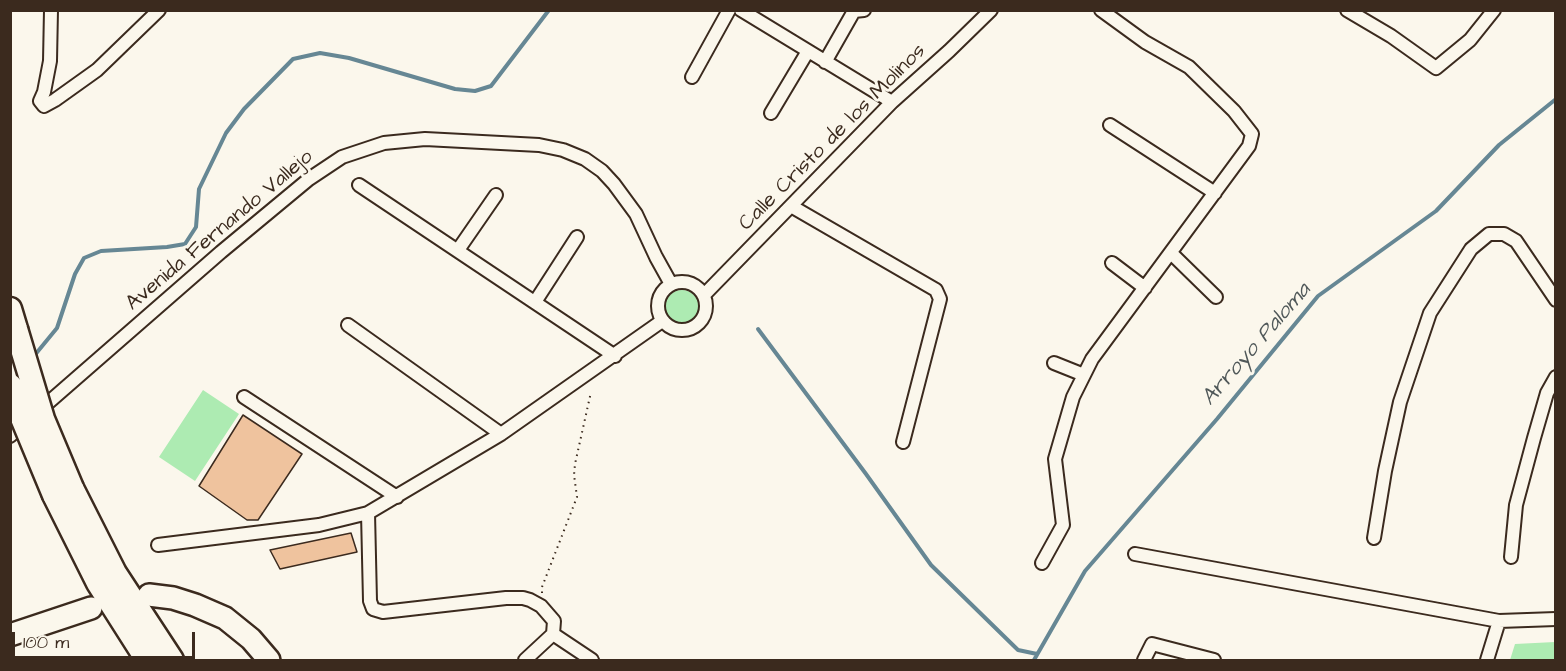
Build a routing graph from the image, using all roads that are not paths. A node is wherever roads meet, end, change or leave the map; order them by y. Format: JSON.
{"nodes":[{"id":1,"x":51,"y":10,"type":"edge"},
{"id":2,"x":159,"y":10,"type":"edge"},
{"id":3,"x":729,"y":10,"type":"edge"},
{"id":4,"x":741,"y":10,"type":"edge"},
{"id":5,"x":864,"y":10,"type":"edge"},
{"id":6,"x":991,"y":10,"type":"edge"},
{"id":7,"x":1101,"y":10,"type":"edge"},
{"id":8,"x":1347,"y":10,"type":"edge"},
{"id":9,"x":1494,"y":10,"type":"edge"},
{"id":10,"x":755,"y":14,"type":"edge"},
{"id":11,"x":808,"y":51,"type":"junction"},
{"id":12,"x":825,"y":62,"type":"junction"},
{"id":13,"x":692,"y":77,"type":"dead end"},
{"id":14,"x":892,"y":102,"type":"junction"},
{"id":15,"x":771,"y":113,"type":"dead end"},
{"id":16,"x":1110,"y":125,"type":"dead end"},
{"id":17,"x":359,"y":184,"type":"dead end"},
{"id":18,"x":1215,"y":193,"type":"junction"},
{"id":19,"x":496,"y":195,"type":"dead end"},
{"id":20,"x":791,"y":206,"type":"junction"},
{"id":21,"x":577,"y":237,"type":"dead end"},
{"id":22,"x":458,"y":250,"type":"junction"},
{"id":23,"x":1171,"y":252,"type":"junction"},
{"id":24,"x":1112,"y":263,"type":"dead end"},
{"id":25,"x":671,"y":284,"type":"junction"},
{"id":26,"x":1145,"y":288,"type":"junction"},
{"id":27,"x":704,"y":295,"type":"junction"},
{"id":28,"x":1216,"y":297,"type":"dead end"},
{"id":29,"x":1556,"y":300,"type":"edge"},
{"id":30,"x":535,"y":302,"type":"junction"},
{"id":31,"x":14,"y":319,"type":"edge"},
{"id":32,"x":662,"y":321,"type":"junction"},
{"id":33,"x":348,"y":326,"type":"dead end"},
{"id":34,"x":615,"y":356,"type":"junction"},
{"id":35,"x":1054,"y":363,"type":"dead end"},
{"id":36,"x":1084,"y":375,"type":"junction"},
{"id":37,"x":1556,"y":377,"type":"edge"},
{"id":38,"x":10,"y":385,"type":"edge"},
{"id":39,"x":244,"y":397,"type":"dead end"},
{"id":40,"x":501,"y":434,"type":"junction"},
{"id":41,"x":10,"y":436,"type":"edge"},
{"id":42,"x":903,"y":442,"type":"dead end"},
{"id":43,"x":63,"y":492,"type":"junction"},
{"id":44,"x":397,"y":497,"type":"junction"},
{"id":45,"x":368,"y":513,"type":"junction"},
{"id":46,"x":1374,"y":538,"type":"dead end"},
{"id":47,"x":158,"y":545,"type":"dead end"},
{"id":48,"x":1135,"y":554,"type":"dead end"},
{"id":49,"x":1511,"y":557,"type":"dead end"},
{"id":50,"x":1042,"y":563,"type":"dead end"},
{"id":51,"x":149,"y":595,"type":"dead end"},
{"id":52,"x":91,"y":608,"type":"dead end"},
{"id":53,"x":1556,"y":619,"type":"edge"},
{"id":54,"x":1499,"y":621,"type":"junction"},
{"id":55,"x":553,"y":634,"type":"junction"},
{"id":56,"x":10,"y":635,"type":"edge"},
{"id":57,"x":147,"y":660,"type":"edge"},
{"id":58,"x":172,"y":660,"type":"edge"},
{"id":59,"x":269,"y":660,"type":"edge"},
{"id":60,"x":525,"y":660,"type":"edge"},
{"id":61,"x":592,"y":660,"type":"edge"},
{"id":62,"x":1144,"y":660,"type":"edge"},
{"id":63,"x":1214,"y":660,"type":"edge"},
{"id":64,"x":1487,"y":660,"type":"edge"}],
"edges":[{"from":1,"to":2,"type":"street"},
{"from":3,"to":13,"type":"street"},
{"from":4,"to":10,"type":"street"},
{"from":5,"to":12,"type":"street"},
{"from":6,"to":14,"type":"street","name":"Calle Cristo de los Molinos"},
{"from":7,"to":18,"type":"street"},
{"from":8,"to":9,"type":"street"},
{"from":10,"to":11,"type":"street"},
{"from":11,"to":12,"type":"street"},
{"from":11,"to":15,"type":"street"},
{"from":12,"to":14,"type":"street"},
{"from":14,"to":20,"type":"street","name":"Calle Cristo de los Molinos"},
{"from":16,"to":18,"type":"street"},
{"from":17,"to":22,"type":"street"},
{"from":18,"to":23,"type":"street"},
{"from":19,"to":22,"type":"street"},
{"from":20,"to":27,"type":"street","name":"Calle Cristo de los Molinos"},
{"from":20,"to":42,"type":"street"},
{"from":21,"to":30,"type":"street"},
{"from":22,"to":30,"type":"street"},
{"from":23,"to":26,"type":"street"},
{"from":23,"to":28,"type":"street"},
{"from":24,"to":26,"type":"street"},
{"from":25,"to":27,"type":"street"},
{"from":25,"to":32,"type":"street"},
{"from":25,"to":41,"type":"street","name":"Avenida Fernando Vallejo"},
{"from":26,"to":36,"type":"street"},
{"from":27,"to":32,"type":"street"},
{"from":29,"to":46,"type":"street"},
{"from":30,"to":34,"type":"street"},
{"from":31,"to":43,"type":"highway","bridge":true},
{"from":32,"to":34,"type":"street"},
{"from":33,"to":40,"type":"street"},
{"from":34,"to":40,"type":"street"},
{"from":35,"to":36,"type":"street"},
{"from":36,"to":50,"type":"street"},
{"from":37,"to":49,"type":"street"},
{"from":38,"to":43,"type":"highway","bridge":true},
{"from":39,"to":44,"type":"street"},
{"from":40,"to":44,"type":"street"},
{"from":43,"to":57,"type":"highway"},
{"from":43,"to":58,"type":"highway"},
{"from":44,"to":45,"type":"street"},
{"from":45,"to":47,"type":"street"},
{"from":45,"to":55,"type":"street"},
{"from":48,"to":54,"type":"street"},
{"from":51,"to":59,"type":"highway"},
{"from":52,"to":56,"type":"highway"},
{"from":53,"to":54,"type":"street"},
{"from":54,"to":64,"type":"street"},
{"from":55,"to":60,"type":"street"},
{"from":55,"to":61,"type":"street"},
{"from":62,"to":63,"type":"street"}]}
